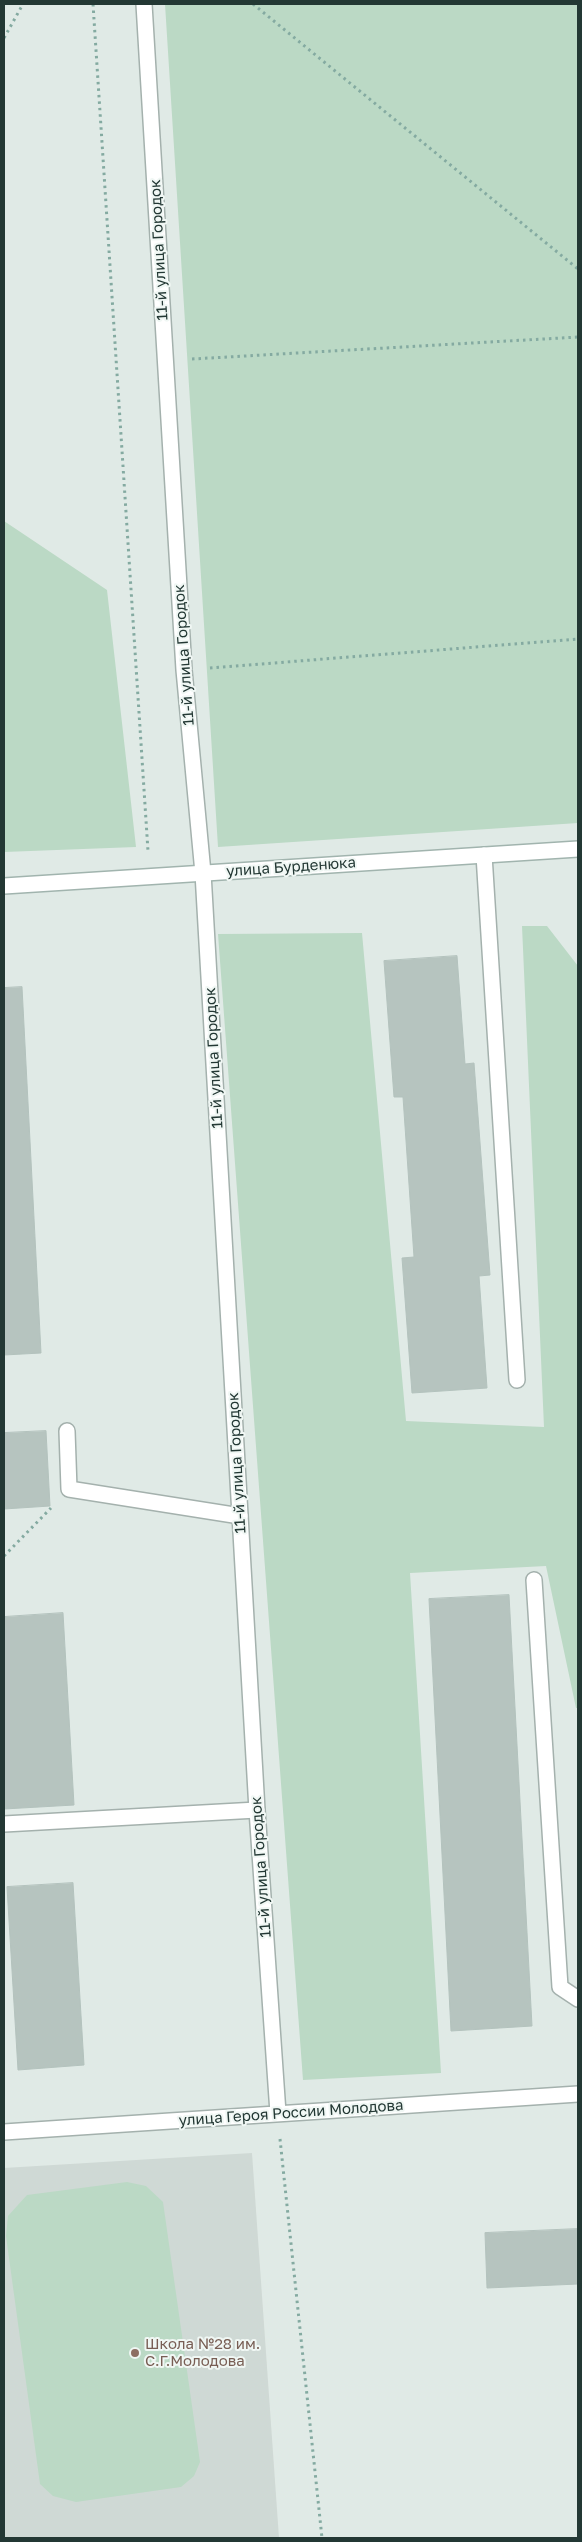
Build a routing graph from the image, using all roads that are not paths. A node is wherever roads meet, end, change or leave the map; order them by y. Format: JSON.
{"nodes":[{"id":1,"x":144,"y":4,"type":"edge"},
{"id":2,"x":578,"y":849,"type":"edge"},
{"id":3,"x":484,"y":855,"type":"junction"},
{"id":4,"x":203,"y":873,"type":"junction"},
{"id":5,"x":4,"y":886,"type":"edge"},
{"id":6,"x":517,"y":1380,"type":"dead end"},
{"id":7,"x":67,"y":1431,"type":"dead end"},
{"id":8,"x":240,"y":1516,"type":"junction"},
{"id":9,"x":534,"y":1580,"type":"dead end"},
{"id":10,"x":257,"y":1810,"type":"junction"},
{"id":11,"x":4,"y":1824,"type":"edge"},
{"id":12,"x":578,"y":1999,"type":"edge"},
{"id":13,"x":578,"y":2094,"type":"edge"},
{"id":14,"x":278,"y":2114,"type":"junction"},
{"id":15,"x":4,"y":2132,"type":"edge"}],
"edges":[{"from":1,"to":4,"type":"street","name":"11-й улица Городок"},
{"from":2,"to":3,"type":"street","name":"улица Бурденюка"},
{"from":3,"to":4,"type":"street","name":"улица Бурденюка"},
{"from":3,"to":6,"type":"street"},
{"from":4,"to":5,"type":"street","name":"улица Бурденюка"},
{"from":4,"to":8,"type":"street","name":"11-й улица Городок"},
{"from":7,"to":8,"type":"street"},
{"from":8,"to":10,"type":"street","name":"11-й улица Городок"},
{"from":9,"to":12,"type":"street"},
{"from":10,"to":11,"type":"street"},
{"from":10,"to":14,"type":"street","name":"11-й улица Городок"},
{"from":13,"to":14,"type":"street","name":"улица Героя России Молодова"},
{"from":14,"to":15,"type":"street","name":"улица Героя России Молодова"}]}
